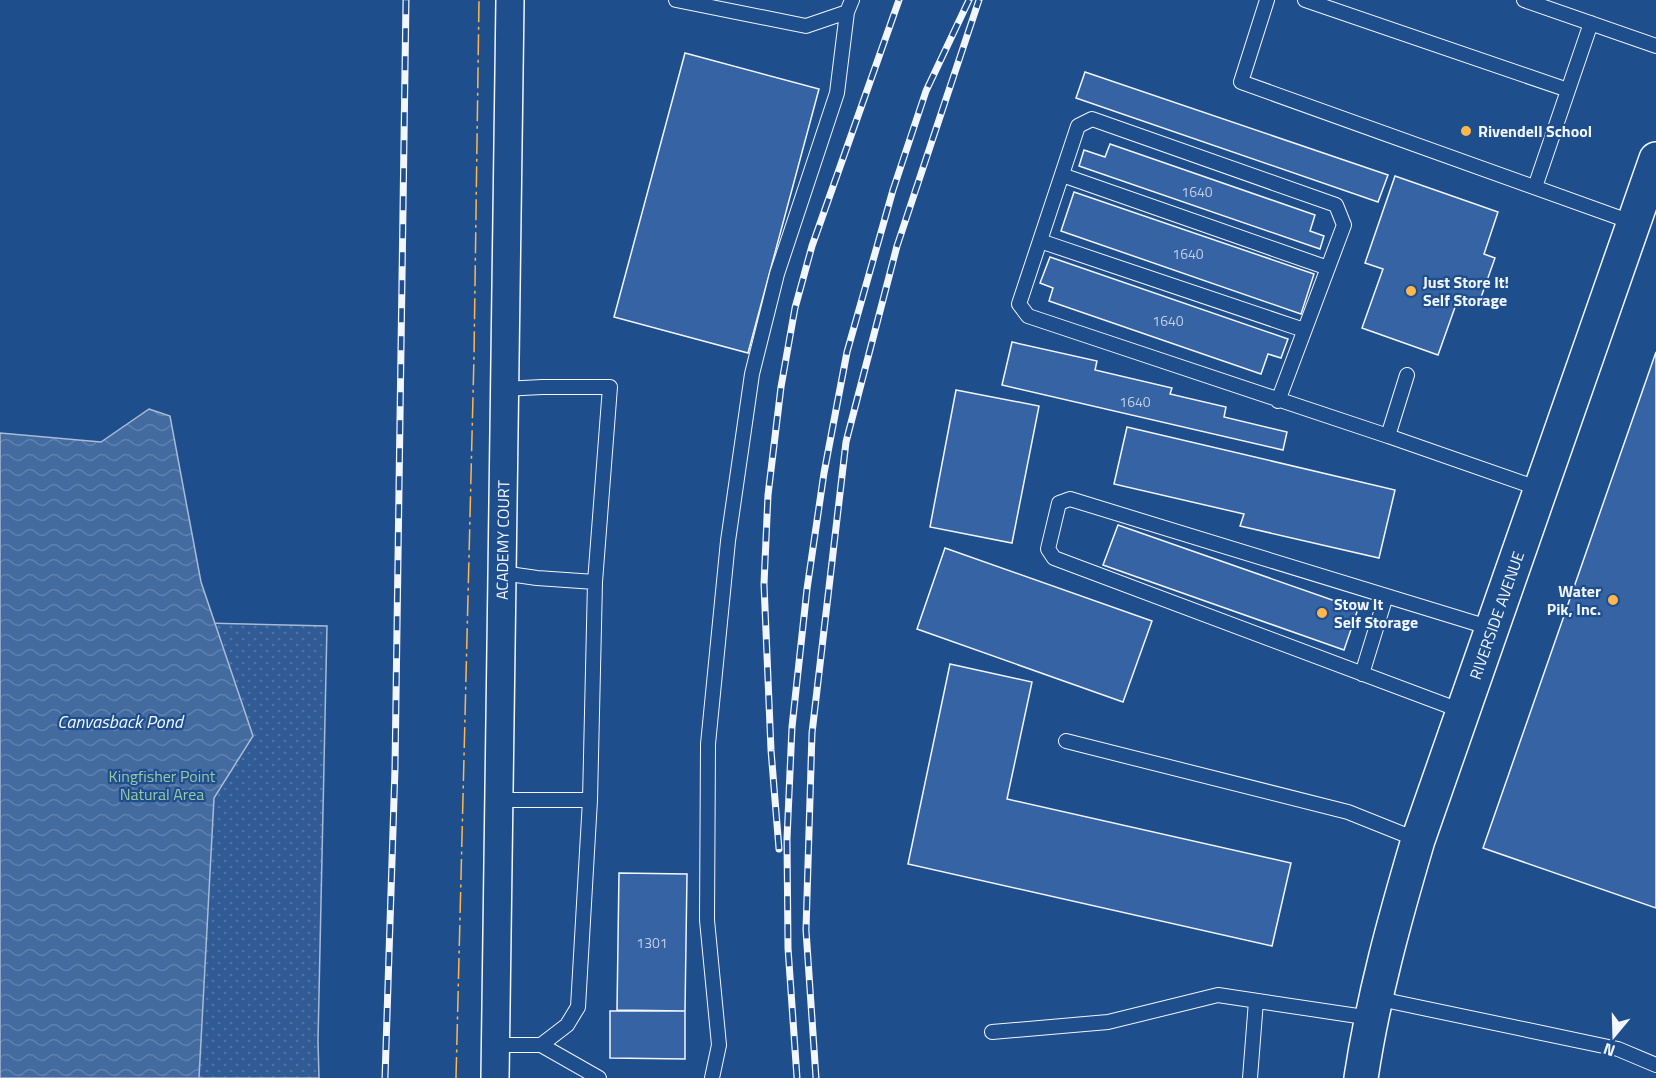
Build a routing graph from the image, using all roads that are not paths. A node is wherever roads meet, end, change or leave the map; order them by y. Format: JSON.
{"nodes":[{"id":1,"x":510,"y":0,"type":"edge"},
{"id":2,"x":675,"y":0,"type":"edge"},
{"id":3,"x":1267,"y":0,"type":"edge"},
{"id":4,"x":1305,"y":0,"type":"edge"},
{"id":5,"x":1524,"y":0,"type":"edge"},
{"id":6,"x":850,"y":6,"type":"edge"},
{"id":7,"x":1591,"y":23,"type":"junction"},
{"id":8,"x":1656,"y":46,"type":"edge"},
{"id":9,"x":1568,"y":90,"type":"junction"},
{"id":10,"x":1656,"y":159,"type":"edge"},
{"id":11,"x":1062,"y":176,"type":"junction"},
{"id":12,"x":1535,"y":187,"type":"junction"},
{"id":13,"x":1634,"y":223,"type":"junction"},
{"id":14,"x":1040,"y":241,"type":"junction"},
{"id":15,"x":1328,"y":268,"type":"junction"},
{"id":16,"x":1304,"y":330,"type":"junction"},
{"id":17,"x":1407,"y":375,"type":"dead end"},
{"id":18,"x":505,"y":389,"type":"junction"},
{"id":19,"x":1278,"y":401,"type":"junction"},
{"id":20,"x":1388,"y":436,"type":"junction"},
{"id":21,"x":1540,"y":489,"type":"junction"},
{"id":22,"x":502,"y":573,"type":"junction"},
{"id":23,"x":595,"y":582,"type":"junction"},
{"id":24,"x":1386,"y":596,"type":"junction"},
{"id":25,"x":1491,"y":628,"type":"junction"},
{"id":26,"x":1362,"y":674,"type":"junction"},
{"id":27,"x":1462,"y":711,"type":"junction"},
{"id":28,"x":1066,"y":741,"type":"dead end"},
{"id":29,"x":499,"y":800,"type":"junction"},
{"id":30,"x":590,"y":800,"type":"junction"},
{"id":31,"x":1418,"y":840,"type":"junction"},
{"id":32,"x":1256,"y":1001,"type":"junction"},
{"id":33,"x":1373,"y":1008,"type":"junction"},
{"id":34,"x":992,"y":1032,"type":"dead end"},
{"id":35,"x":495,"y":1045,"type":"junction"},
{"id":36,"x":541,"y":1045,"type":"junction"},
{"id":37,"x":1656,"y":1065,"type":"edge"},
{"id":38,"x":495,"y":1078,"type":"edge"},
{"id":39,"x":599,"y":1078,"type":"edge"},
{"id":40,"x":712,"y":1078,"type":"edge"},
{"id":41,"x":1250,"y":1078,"type":"edge"},
{"id":42,"x":1361,"y":1078,"type":"edge"}],
"edges":[{"from":1,"to":18,"type":"street","name":"ACADEMY COURT"},
{"from":2,"to":6,"type":"lane"},
{"from":3,"to":12,"type":"lane"},
{"from":4,"to":9,"type":"lane"},
{"from":5,"to":7,"type":"lane"},
{"from":6,"to":40,"type":"lane"},
{"from":7,"to":8,"type":"lane"},
{"from":7,"to":9,"type":"lane"},
{"from":9,"to":12,"type":"lane"},
{"from":10,"to":13,"type":"main road","name":"RIVERSIDE AVENUE"},
{"from":11,"to":14,"type":"lane"},
{"from":11,"to":15,"type":"lane"},
{"from":11,"to":15,"type":"lane"},
{"from":12,"to":13,"type":"lane"},
{"from":13,"to":21,"type":"main road","name":"RIVERSIDE AVENUE"},
{"from":14,"to":16,"type":"lane"},
{"from":14,"to":19,"type":"lane"},
{"from":15,"to":16,"type":"lane"},
{"from":16,"to":19,"type":"lane"},
{"from":17,"to":20,"type":"lane"},
{"from":18,"to":22,"type":"street","name":"ACADEMY COURT"},
{"from":18,"to":23,"type":"lane"},
{"from":19,"to":20,"type":"lane"},
{"from":20,"to":21,"type":"lane"},
{"from":21,"to":25,"type":"main road","name":"RIVERSIDE AVENUE"},
{"from":22,"to":23,"type":"lane"},
{"from":22,"to":29,"type":"street","name":"ACADEMY COURT"},
{"from":23,"to":30,"type":"lane"},
{"from":24,"to":25,"type":"lane"},
{"from":24,"to":26,"type":"lane"},
{"from":24,"to":26,"type":"lane"},
{"from":25,"to":27,"type":"main road","name":"RIVERSIDE AVENUE"},
{"from":26,"to":27,"type":"lane"},
{"from":27,"to":31,"type":"main road","name":"RIVERSIDE AVENUE"},
{"from":28,"to":31,"type":"lane"},
{"from":29,"to":30,"type":"lane"},
{"from":29,"to":35,"type":"street","name":"ACADEMY COURT"},
{"from":30,"to":36,"type":"lane"},
{"from":31,"to":33,"type":"main road","name":"RIVERSIDE AVENUE"},
{"from":32,"to":33,"type":"lane"},
{"from":32,"to":34,"type":"lane"},
{"from":32,"to":41,"type":"lane"},
{"from":33,"to":37,"type":"lane"},
{"from":33,"to":42,"type":"main road","name":"RIVERSIDE AVENUE"},
{"from":35,"to":36,"type":"lane"},
{"from":35,"to":38,"type":"street","name":"ACADEMY COURT"},
{"from":36,"to":39,"type":"lane"}]}
